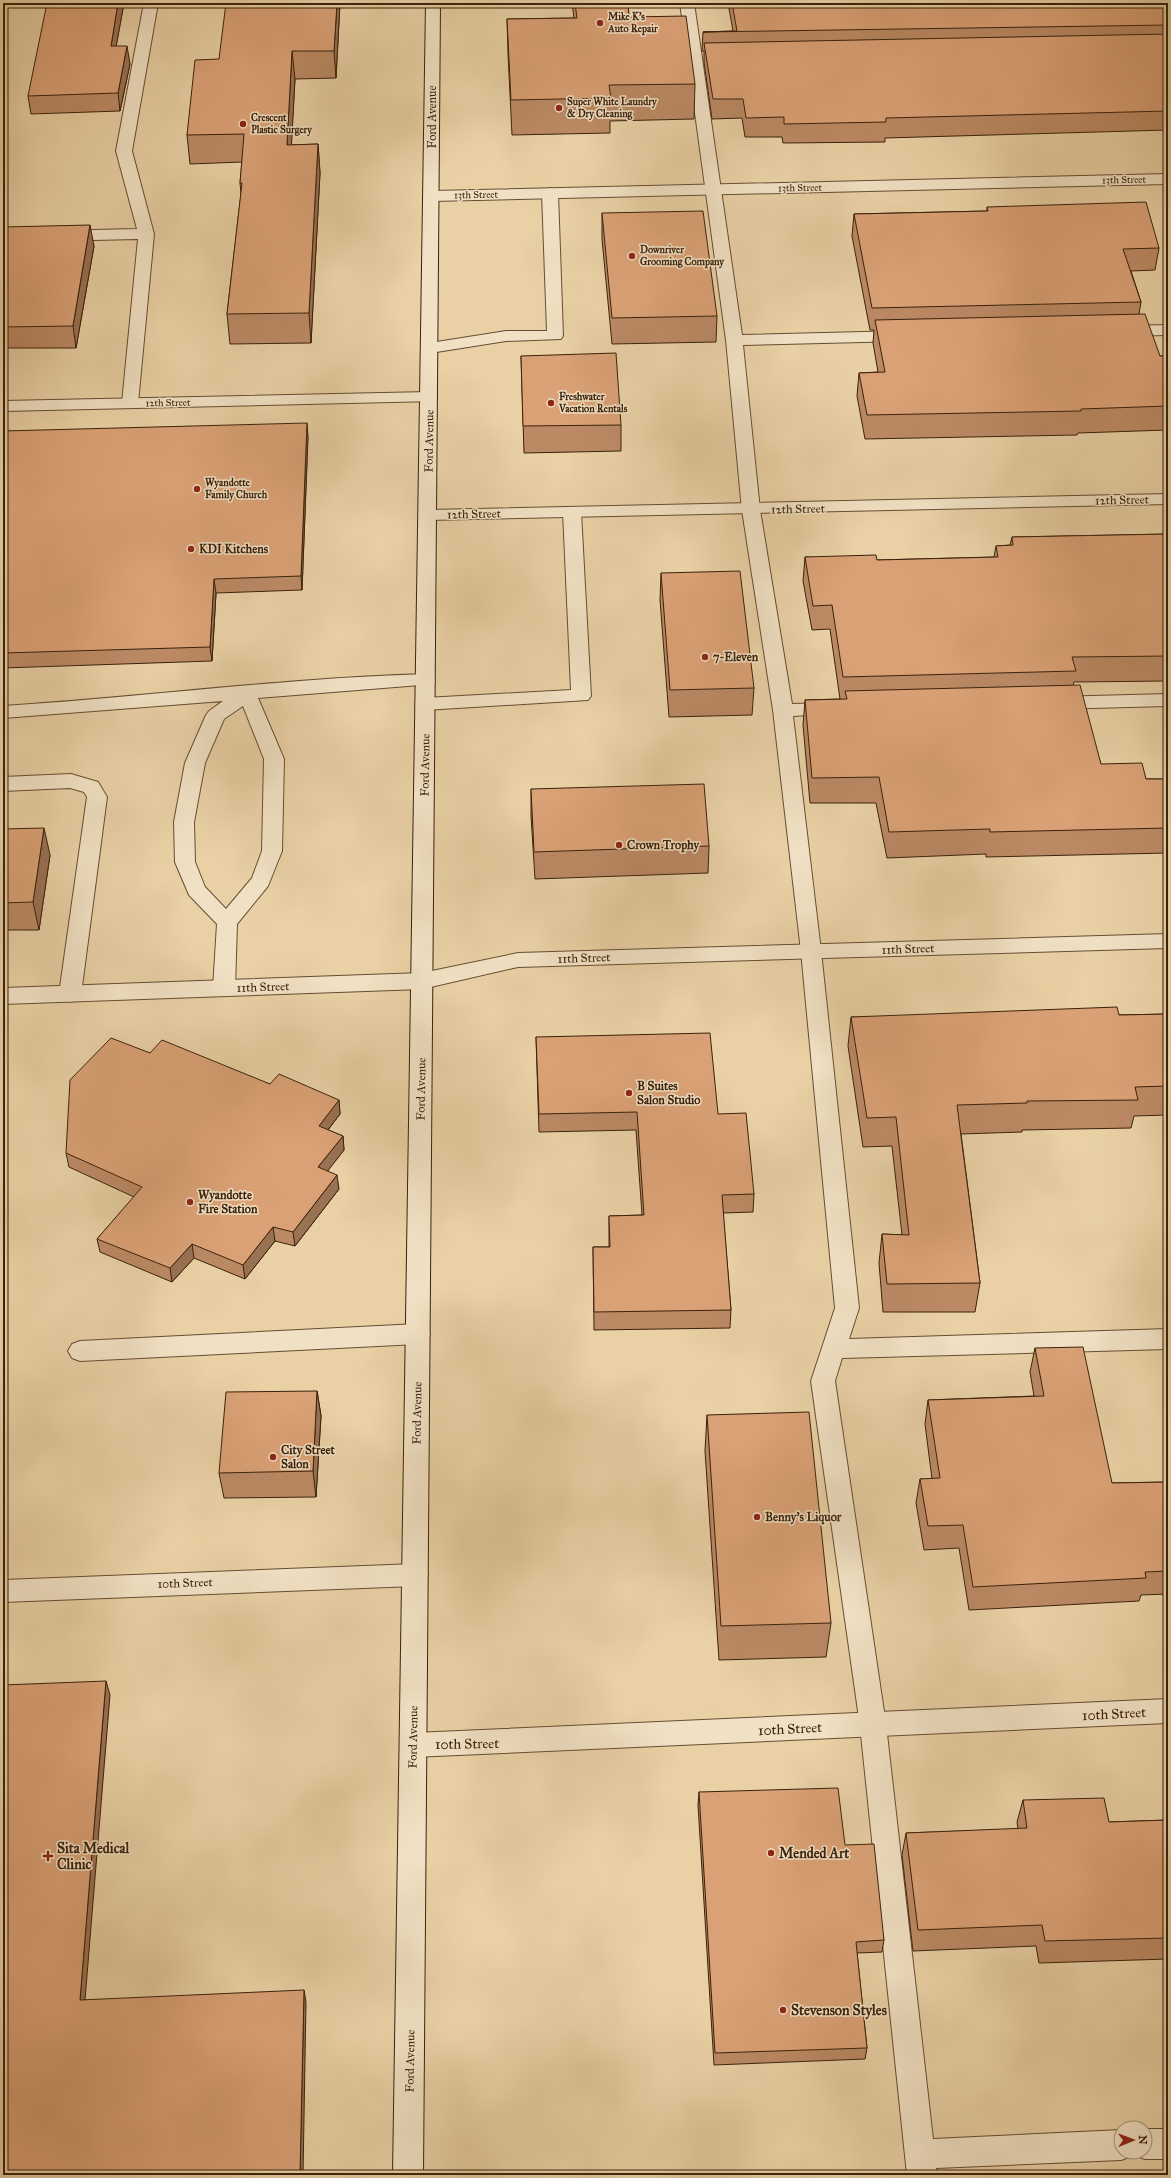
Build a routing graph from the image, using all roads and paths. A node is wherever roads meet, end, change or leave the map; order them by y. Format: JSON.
{"nodes":[{"id":1,"x":151,"y":3,"type":"edge"},
{"id":2,"x":433,"y":3,"type":"edge"},
{"id":3,"x":687,"y":3,"type":"edge"},
{"id":4,"x":1168,"y":179,"type":"edge"},
{"id":5,"x":712,"y":190,"type":"junction"},
{"id":6,"x":550,"y":193,"type":"junction"},
{"id":7,"x":432,"y":196,"type":"junction"},
{"id":8,"x":146,"y":234,"type":"junction"},
{"id":9,"x":3,"y":237,"type":"edge"},
{"id":10,"x":1168,"y":330,"type":"edge"},
{"id":11,"x":1105,"y":331,"type":"edge"},
{"id":12,"x":916,"y":336,"type":"edge"},
{"id":13,"x":734,"y":340,"type":"junction"},
{"id":14,"x":430,"y":348,"type":"junction"},
{"id":15,"x":429,"y":397,"type":"junction"},
{"id":16,"x":130,"y":403,"type":"junction"},
{"id":17,"x":3,"y":406,"type":"edge"},
{"id":18,"x":1168,"y":499,"type":"edge"},
{"id":19,"x":752,"y":510,"type":"junction"},
{"id":20,"x":572,"y":512,"type":"junction"},
{"id":21,"x":428,"y":515,"type":"junction"},
{"id":22,"x":426,"y":680,"type":"junction"},
{"id":23,"x":247,"y":693,"type":"junction"},
{"id":24,"x":1168,"y":700,"type":"edge"},
{"id":25,"x":425,"y":704,"type":"junction"},
{"id":26,"x":1034,"y":704,"type":"edge"},
{"id":27,"x":854,"y":709,"type":"edge"},
{"id":28,"x":783,"y":710,"type":"junction"},
{"id":29,"x":3,"y":712,"type":"edge"},
{"id":30,"x":3,"y":784,"type":"edge"},
{"id":31,"x":227,"y":922,"type":"junction"},
{"id":32,"x":1168,"y":941,"type":"edge"},
{"id":33,"x":811,"y":951,"type":"junction"},
{"id":34,"x":422,"y":981,"type":"junction"},
{"id":35,"x":224,"y":988,"type":"junction"},
{"id":36,"x":70,"y":994,"type":"junction"},
{"id":37,"x":3,"y":996,"type":"edge"},
{"id":38,"x":418,"y":1334,"type":"junction"},
{"id":39,"x":1168,"y":1339,"type":"edge"},
{"id":40,"x":834,"y":1349,"type":"junction"},
{"id":41,"x":80,"y":1352,"type":"dead end"},
{"id":42,"x":415,"y":1575,"type":"junction"},
{"id":43,"x":3,"y":1590,"type":"edge"},
{"id":44,"x":1168,"y":1711,"type":"edge"},
{"id":45,"x":873,"y":1725,"type":"junction"},
{"id":46,"x":413,"y":1745,"type":"junction"},
{"id":47,"x":1153,"y":2144,"type":"edge"},
{"id":48,"x":1168,"y":2144,"type":"edge"},
{"id":49,"x":1113,"y":2146,"type":"edge"},
{"id":50,"x":921,"y":2164,"type":"edge"},
{"id":51,"x":408,"y":2175,"type":"edge"}],
"edges":[{"from":1,"to":8,"type":"street"},
{"from":2,"to":7,"type":"street","name":"Ford Avenue"},
{"from":3,"to":5,"type":"street"},
{"from":4,"to":5,"type":"street","name":"13th Street"},
{"from":5,"to":6,"type":"street","name":"13th Street"},
{"from":5,"to":13,"type":"street"},
{"from":6,"to":7,"type":"street","name":"13th Street"},
{"from":6,"to":14,"type":"street"},
{"from":7,"to":14,"type":"street","name":"Ford Avenue"},
{"from":8,"to":9,"type":"street"},
{"from":8,"to":16,"type":"street"},
{"from":10,"to":11,"type":"street"},
{"from":12,"to":13,"type":"street"},
{"from":13,"to":19,"type":"street"},
{"from":14,"to":15,"type":"street","name":"Ford Avenue"},
{"from":15,"to":16,"type":"street","name":"12th Street"},
{"from":15,"to":21,"type":"street","name":"Ford Avenue"},
{"from":16,"to":17,"type":"street","name":"12th Street"},
{"from":18,"to":19,"type":"street","name":"12th Street"},
{"from":19,"to":20,"type":"street","name":"12th Street"},
{"from":19,"to":28,"type":"street"},
{"from":20,"to":21,"type":"street","name":"12th Street"},
{"from":20,"to":25,"type":"street"},
{"from":21,"to":22,"type":"street","name":"Ford Avenue"},
{"from":22,"to":23,"type":"street"},
{"from":22,"to":25,"type":"street","name":"Ford Avenue"},
{"from":23,"to":29,"type":"street"},
{"from":23,"to":31,"type":"street"},
{"from":23,"to":31,"type":"street"},
{"from":24,"to":26,"type":"street"},
{"from":25,"to":34,"type":"street","name":"Ford Avenue"},
{"from":27,"to":28,"type":"street"},
{"from":28,"to":33,"type":"street"},
{"from":30,"to":36,"type":"street"},
{"from":31,"to":35,"type":"street"},
{"from":32,"to":33,"type":"street","name":"11th Street"},
{"from":33,"to":34,"type":"street","name":"11th Street"},
{"from":33,"to":40,"type":"street"},
{"from":34,"to":35,"type":"street","name":"11th Street"},
{"from":34,"to":38,"type":"street","name":"Ford Avenue"},
{"from":35,"to":36,"type":"street","name":"11th Street"},
{"from":36,"to":37,"type":"street","name":"11th Street"},
{"from":38,"to":41,"type":"street"},
{"from":38,"to":42,"type":"street","name":"Ford Avenue"},
{"from":39,"to":40,"type":"street"},
{"from":40,"to":45,"type":"street"},
{"from":42,"to":43,"type":"street","name":"10th Street"},
{"from":42,"to":46,"type":"street","name":"Ford Avenue"},
{"from":44,"to":45,"type":"street","name":"10th Street"},
{"from":45,"to":46,"type":"street","name":"10th Street"},
{"from":45,"to":50,"type":"street"},
{"from":46,"to":51,"type":"street","name":"Ford Avenue"},
{"from":47,"to":48,"type":"street"},
{"from":49,"to":50,"type":"street"}]}
